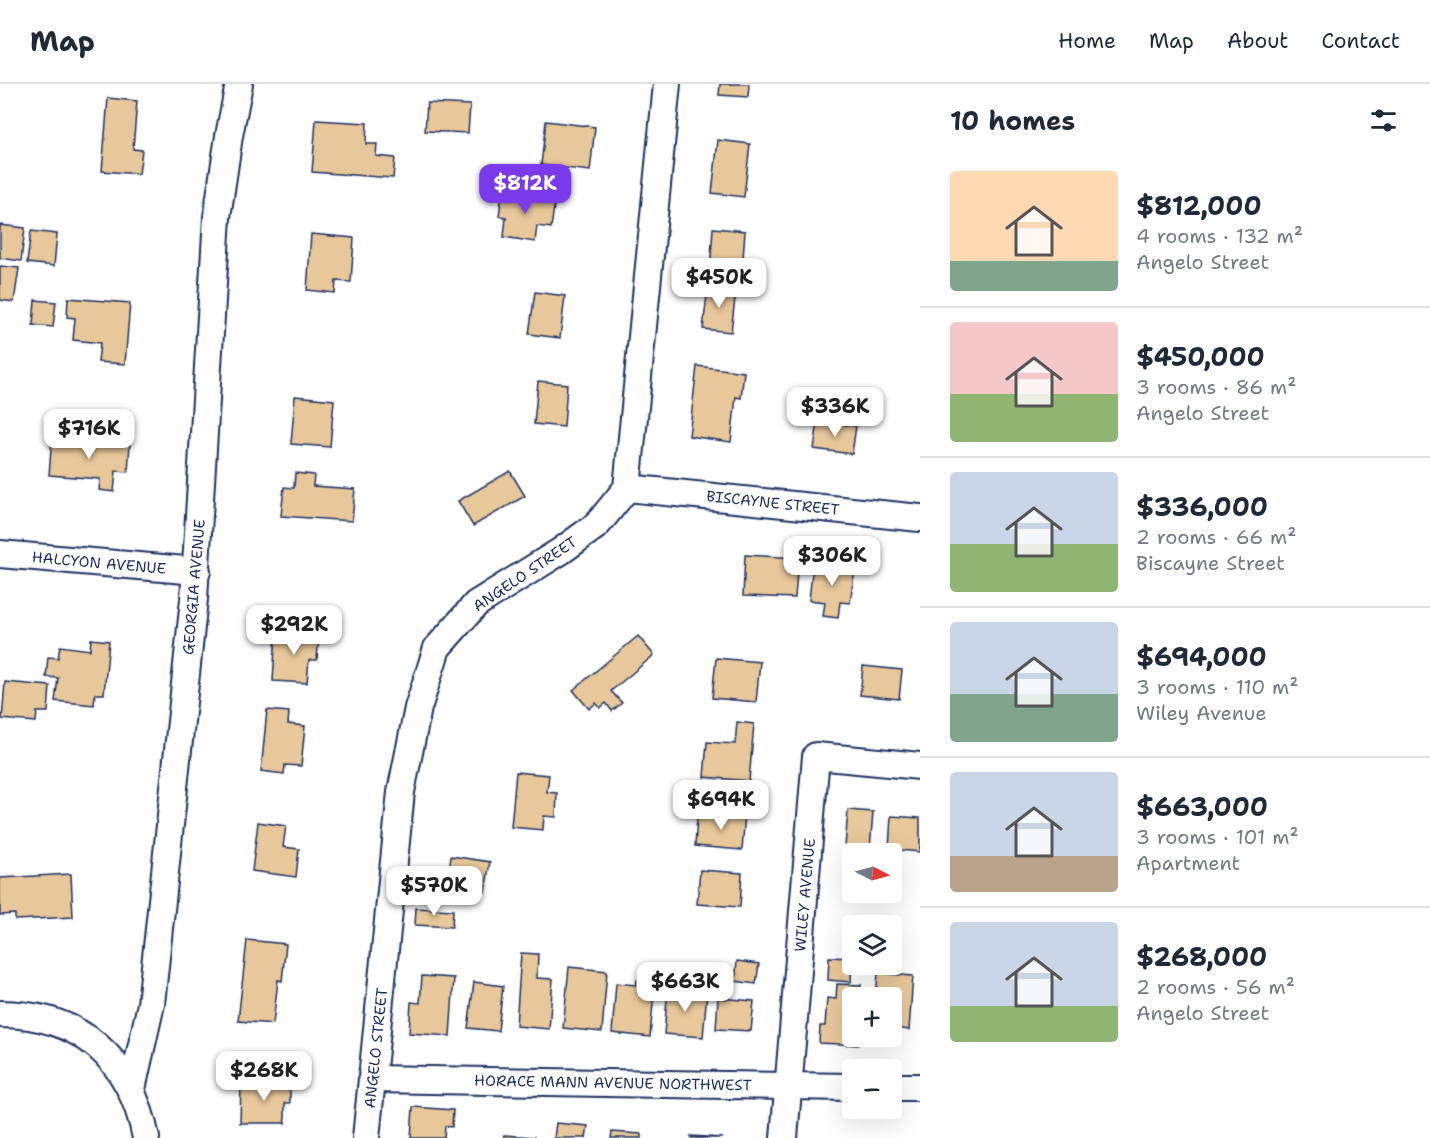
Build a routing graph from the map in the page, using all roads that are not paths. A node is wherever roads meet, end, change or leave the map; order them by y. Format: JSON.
{"nodes":[{"id":1,"x":239,"y":84,"type":"edge"},
{"id":2,"x":667,"y":84,"type":"edge"},
{"id":3,"x":627,"y":488,"type":"junction"},
{"id":4,"x":920,"y":518,"type":"edge"},
{"id":5,"x":0,"y":554,"type":"edge"},
{"id":6,"x":197,"y":571,"type":"junction"},
{"id":7,"x":920,"y":766,"type":"edge"},
{"id":8,"x":0,"y":1014,"type":"edge"},
{"id":9,"x":373,"y":1079,"type":"junction"},
{"id":10,"x":789,"y":1087,"type":"junction"},
{"id":11,"x":842,"y":1087,"type":"edge"},
{"id":12,"x":902,"y":1087,"type":"edge"},
{"id":13,"x":920,"y":1087,"type":"edge"},
{"id":14,"x":132,"y":1089,"type":"junction"},
{"id":15,"x":146,"y":1138,"type":"edge"},
{"id":16,"x":366,"y":1138,"type":"edge"},
{"id":17,"x":783,"y":1138,"type":"edge"}],
"edges":[{"from":1,"to":6,"type":"street","name":"GEORGIA AVENUE"},
{"from":2,"to":3,"type":"street"},
{"from":3,"to":4,"type":"street","name":"BISCAYNE STREET"},
{"from":3,"to":9,"type":"street","name":"ANGELO STREET"},
{"from":5,"to":6,"type":"street","name":"HALCYON AVENUE"},
{"from":6,"to":14,"type":"street","name":"GEORGIA AVENUE"},
{"from":7,"to":10,"type":"street","name":"WILEY AVENUE"},
{"from":8,"to":14,"type":"street"},
{"from":9,"to":10,"type":"street","name":"HORACE MANN AVENUE NORTHWEST"},
{"from":9,"to":16,"type":"street","name":"ANGELO STREET"},
{"from":10,"to":11,"type":"street","name":"HORACE MANN AVENUE NORTHWEST"},
{"from":10,"to":17,"type":"street","name":"WILEY AVENUE"},
{"from":12,"to":13,"type":"street"},
{"from":14,"to":15,"type":"street"}]}
